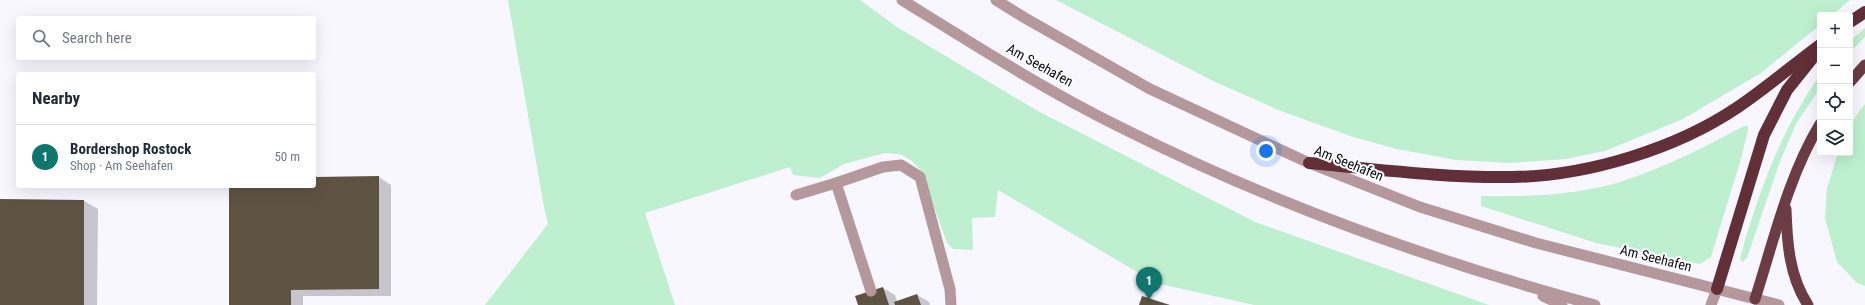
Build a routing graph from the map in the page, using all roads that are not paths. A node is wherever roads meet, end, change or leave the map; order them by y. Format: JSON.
{"nodes":[{"id":1,"x":902,"y":0,"type":"edge"},
{"id":2,"x":996,"y":0,"type":"edge"},
{"id":3,"x":1865,"y":12,"type":"edge"},
{"id":4,"x":1853,"y":20,"type":"edge"},
{"id":5,"x":1817,"y":46,"type":"edge"},
{"id":6,"x":1817,"y":53,"type":"edge"},
{"id":7,"x":1865,"y":65,"type":"edge"},
{"id":8,"x":1853,"y":79,"type":"edge"},
{"id":9,"x":1817,"y":129,"type":"edge"},
{"id":10,"x":1309,"y":163,"type":"junction"},
{"id":11,"x":836,"y":183,"type":"junction"},
{"id":12,"x":796,"y":195,"type":"dead end"},
{"id":13,"x":1786,"y":200,"type":"junction"},
{"id":14,"x":1517,"y":284,"type":"junction"},
{"id":15,"x":1717,"y":290,"type":"junction"},
{"id":16,"x":871,"y":291,"type":"dead end"},
{"id":17,"x":1754,"y":302,"type":"edge"},
{"id":18,"x":951,"y":305,"type":"edge"},
{"id":19,"x":1562,"y":305,"type":"edge"},
{"id":20,"x":1595,"y":305,"type":"edge"},
{"id":21,"x":1711,"y":305,"type":"edge"},
{"id":22,"x":1779,"y":305,"type":"edge"},
{"id":23,"x":1808,"y":305,"type":"edge"}],
"edges":[{"from":1,"to":14,"type":"street","name":"Am Seehafen"},
{"from":2,"to":10,"type":"street","name":"Am Seehafen"},
{"from":3,"to":4,"type":"highway"},
{"from":5,"to":10,"type":"highway"},
{"from":6,"to":15,"type":"highway"},
{"from":7,"to":8,"type":"highway"},
{"from":9,"to":13,"type":"highway"},
{"from":10,"to":15,"type":"street","name":"Am Seehafen"},
{"from":11,"to":12,"type":"street"},
{"from":11,"to":16,"type":"street"},
{"from":11,"to":18,"type":"street"},
{"from":13,"to":17,"type":"highway"},
{"from":13,"to":23,"type":"highway"},
{"from":14,"to":19,"type":"street"},
{"from":14,"to":20,"type":"street","name":"Am Seehafen"},
{"from":15,"to":17,"type":"street","name":"Am Seehafen"},
{"from":15,"to":21,"type":"street"},
{"from":17,"to":22,"type":"street","name":"Am Seehafen"}]}
